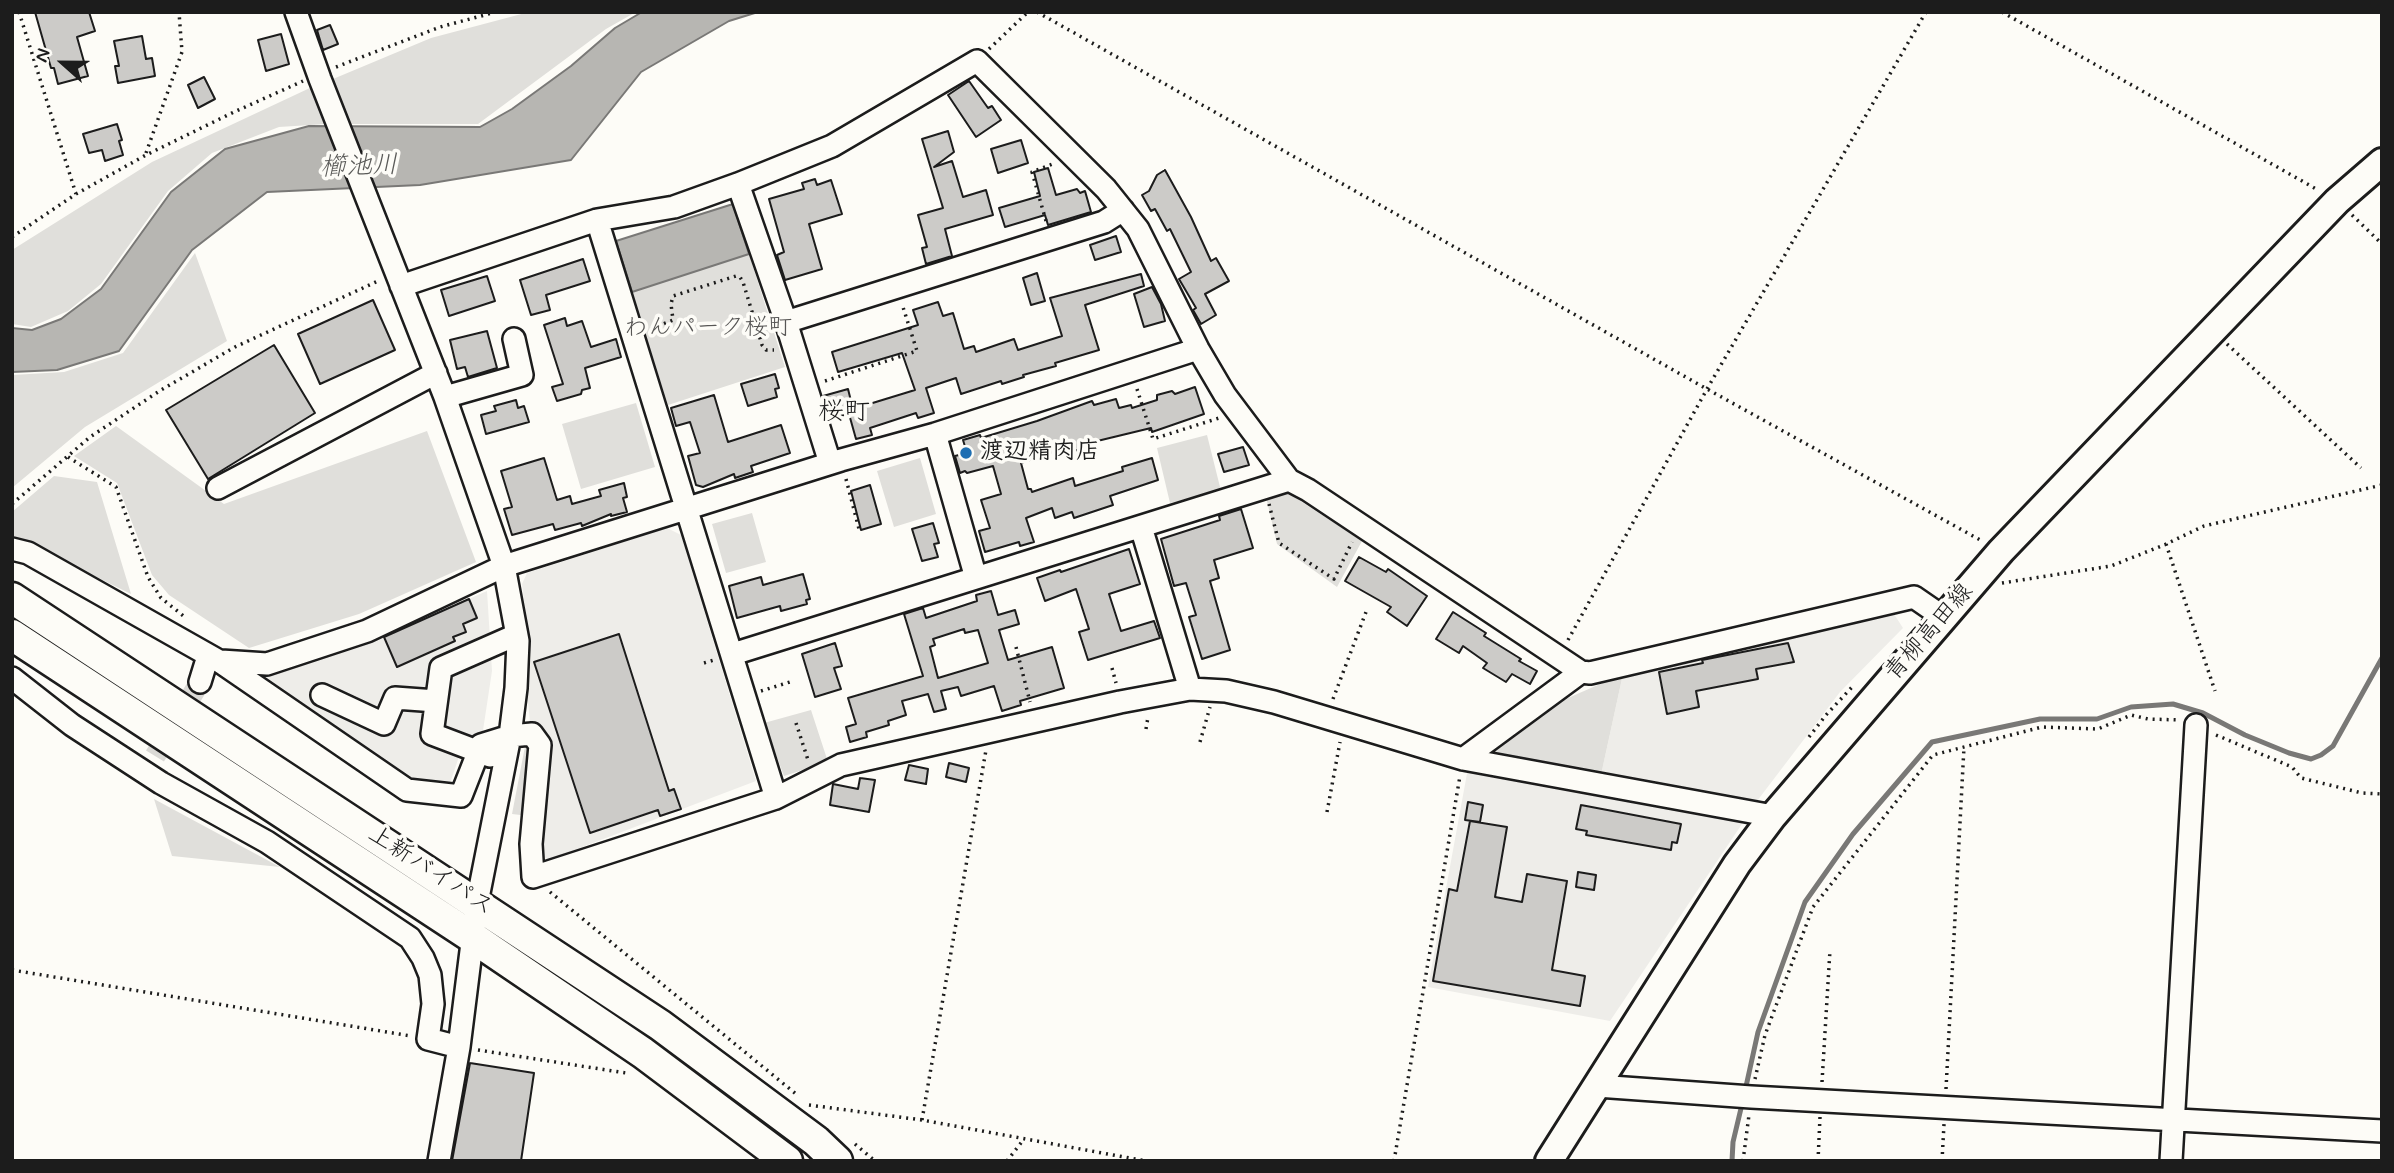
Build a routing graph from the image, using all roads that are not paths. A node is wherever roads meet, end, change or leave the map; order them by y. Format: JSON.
{"nodes":[{"id":1,"x":296,"y":12,"type":"edge"},
{"id":2,"x":2382,"y":162,"type":"edge"},
{"id":3,"x":738,"y":184,"type":"junction"},
{"id":4,"x":1123,"y":210,"type":"junction"},
{"id":5,"x":597,"y":220,"type":"junction"},
{"id":6,"x":396,"y":274,"type":"junction"},
{"id":7,"x":786,"y":322,"type":"junction"},
{"id":8,"x":510,"y":348,"type":"dead end"},
{"id":9,"x":1198,"y":349,"type":"junction"},
{"id":10,"x":436,"y":373,"type":"junction"},
{"id":11,"x":445,"y":397,"type":"junction"},
{"id":12,"x":935,"y":434,"type":"junction"},
{"id":13,"x":835,"y":462,"type":"junction"},
{"id":14,"x":1289,"y":480,"type":"junction"},
{"id":15,"x":218,"y":488,"type":"dead end"},
{"id":16,"x":687,"y":507,"type":"junction"},
{"id":17,"x":1141,"y":527,"type":"junction"},
{"id":18,"x":12,"y":549,"type":"edge"},
{"id":19,"x":504,"y":566,"type":"junction"},
{"id":20,"x":976,"y":578,"type":"junction"},
{"id":21,"x":12,"y":598,"type":"edge"},
{"id":22,"x":1943,"y":617,"type":"junction"},
{"id":23,"x":12,"y":635,"type":"edge"},
{"id":24,"x":516,"y":635,"type":"junction"},
{"id":25,"x":733,"y":654,"type":"junction"},
{"id":26,"x":214,"y":659,"type":"junction"},
{"id":27,"x":1581,"y":672,"type":"junction"},
{"id":28,"x":12,"y":678,"type":"edge"},
{"id":29,"x":200,"y":682,"type":"tunnel mouth"},
{"id":30,"x":1190,"y":689,"type":"junction"},
{"id":31,"x":322,"y":695,"type":"dead end"},
{"id":32,"x":436,"y":701,"type":"junction"},
{"id":33,"x":2196,"y":725,"type":"road end"},
{"id":34,"x":510,"y":736,"type":"junction"},
{"id":35,"x":479,"y":751,"type":"junction"},
{"id":36,"x":1463,"y":759,"type":"junction"},
{"id":37,"x":505,"y":762,"type":"junction"},
{"id":38,"x":776,"y":798,"type":"junction"},
{"id":39,"x":1773,"y":817,"type":"junction"},
{"id":40,"x":477,"y":903,"type":"junction"},
{"id":41,"x":472,"y":937,"type":"junction"},
{"id":42,"x":459,"y":1047,"type":"junction"},
{"id":43,"x":1597,"y":1086,"type":"junction"},
{"id":44,"x":2174,"y":1121,"type":"junction"},
{"id":45,"x":2382,"y":1131,"type":"edge"},
{"id":46,"x":439,"y":1161,"type":"edge"},
{"id":47,"x":787,"y":1161,"type":"edge"},
{"id":48,"x":837,"y":1161,"type":"edge"},
{"id":49,"x":1549,"y":1161,"type":"edge"},
{"id":50,"x":2171,"y":1161,"type":"edge"}],
"edges":[{"from":1,"to":6,"type":"street"},
{"from":2,"to":22,"type":"main road","name":"青柳高田線"},
{"from":3,"to":4,"type":"street"},
{"from":3,"to":5,"type":"street"},
{"from":3,"to":7,"type":"street"},
{"from":4,"to":7,"type":"street"},
{"from":4,"to":9,"type":"street"},
{"from":5,"to":6,"type":"street"},
{"from":5,"to":16,"type":"street"},
{"from":6,"to":10,"type":"street"},
{"from":7,"to":13,"type":"street"},
{"from":8,"to":11,"type":"street"},
{"from":9,"to":12,"type":"street"},
{"from":9,"to":14,"type":"street"},
{"from":10,"to":11,"type":"street"},
{"from":10,"to":15,"type":"street"},
{"from":11,"to":19,"type":"street"},
{"from":12,"to":13,"type":"street"},
{"from":12,"to":20,"type":"street"},
{"from":13,"to":16,"type":"street"},
{"from":14,"to":17,"type":"street"},
{"from":14,"to":27,"type":"street"},
{"from":16,"to":19,"type":"street"},
{"from":16,"to":25,"type":"street"},
{"from":17,"to":20,"type":"street"},
{"from":17,"to":30,"type":"street"},
{"from":18,"to":26,"type":"street"},
{"from":19,"to":24,"type":"street"},
{"from":19,"to":26,"type":"street"},
{"from":20,"to":25,"type":"street"},
{"from":21,"to":40,"type":"highway","name":"上新バイパス"},
{"from":22,"to":27,"type":"street"},
{"from":22,"to":39,"type":"main road","name":"青柳高田線"},
{"from":23,"to":41,"type":"highway","name":"上新バイパス"},
{"from":24,"to":32,"type":"street"},
{"from":24,"to":34,"type":"street"},
{"from":25,"to":38,"type":"street"},
{"from":26,"to":29,"type":"street"},
{"from":26,"to":35,"type":"street"},
{"from":27,"to":36,"type":"street"},
{"from":28,"to":42,"type":"street"},
{"from":30,"to":36,"type":"street"},
{"from":30,"to":38,"type":"street"},
{"from":31,"to":32,"type":"street"},
{"from":32,"to":35,"type":"street"},
{"from":33,"to":44,"type":"street"},
{"from":34,"to":35,"type":"street"},
{"from":34,"to":37,"type":"street"},
{"from":34,"to":38,"type":"street"},
{"from":35,"to":37,"type":"street"},
{"from":36,"to":39,"type":"street"},
{"from":37,"to":40,"type":"street"},
{"from":39,"to":43,"type":"main road","name":"青柳高田線"},
{"from":40,"to":41,"type":"street"},
{"from":40,"to":48,"type":"highway","name":"上新バイパス"},
{"from":41,"to":42,"type":"street"},
{"from":41,"to":47,"type":"highway","name":"上新バイパス"},
{"from":42,"to":46,"type":"street"},
{"from":43,"to":44,"type":"street"},
{"from":43,"to":49,"type":"main road","name":"青柳高田線"},
{"from":44,"to":45,"type":"street"},
{"from":44,"to":50,"type":"street"}]}
